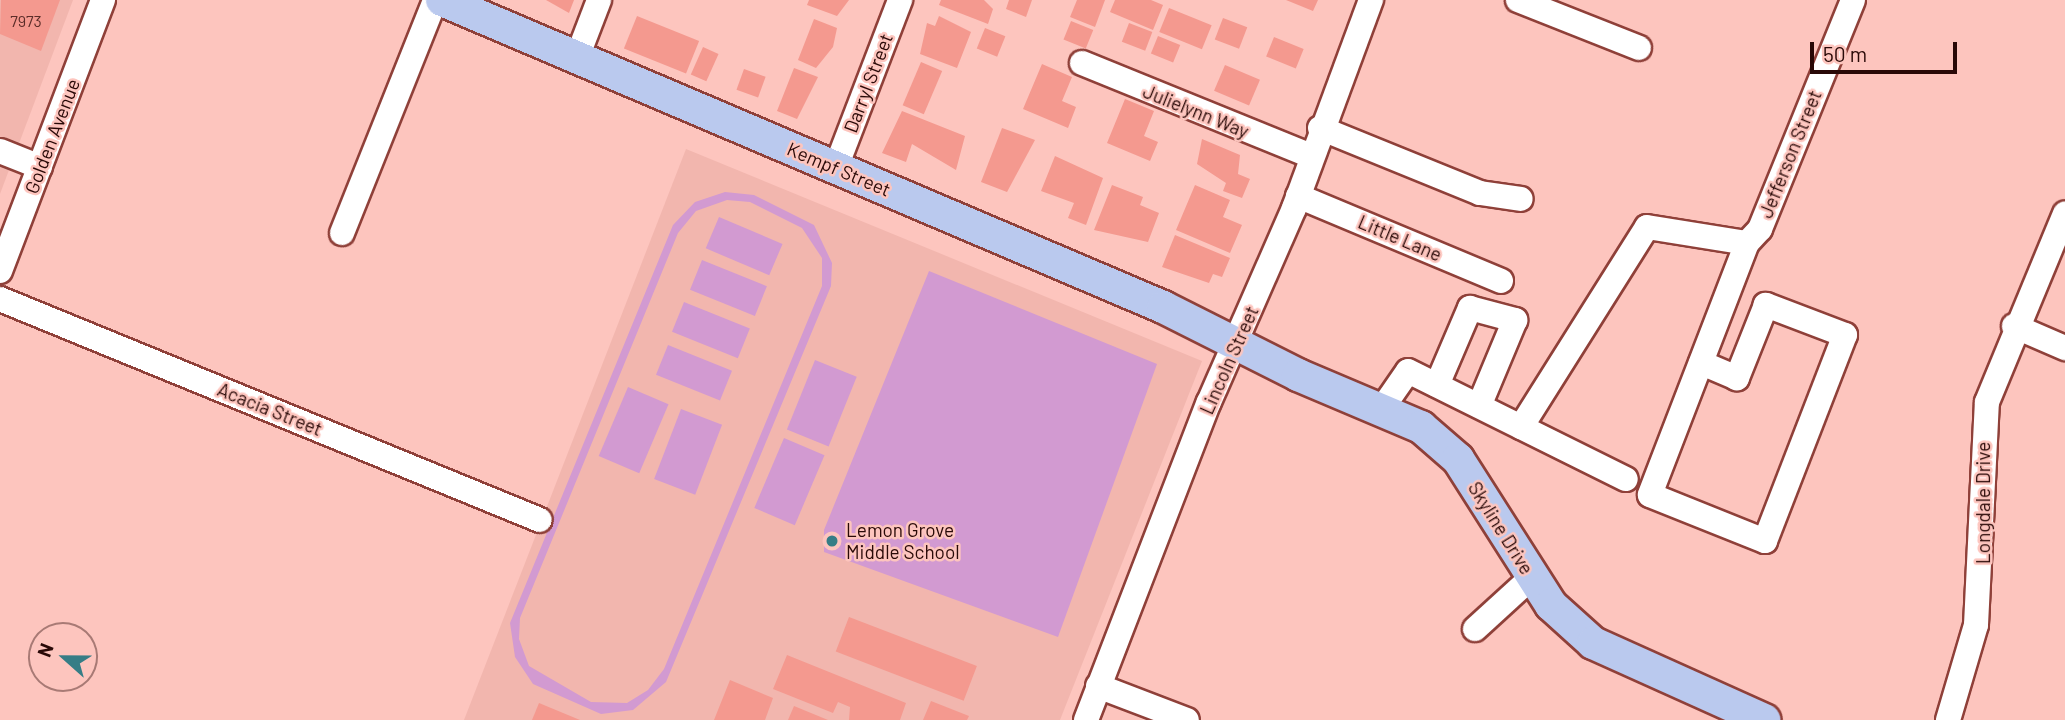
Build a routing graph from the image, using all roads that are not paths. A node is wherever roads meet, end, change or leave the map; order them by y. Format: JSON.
{"nodes":[{"id":1,"x":103,"y":0,"type":"edge"},
{"id":2,"x":435,"y":0,"type":"edge"},
{"id":3,"x":442,"y":0,"type":"edge"},
{"id":4,"x":599,"y":0,"type":"edge"},
{"id":5,"x":900,"y":0,"type":"edge"},
{"id":6,"x":1371,"y":0,"type":"edge"},
{"id":7,"x":1518,"y":0,"type":"edge"},
{"id":8,"x":1853,"y":0,"type":"edge"},
{"id":9,"x":1639,"y":48,"type":"dead end"},
{"id":10,"x":576,"y":60,"type":"junction"},
{"id":11,"x":1082,"y":63,"type":"dead end"},
{"id":12,"x":1320,"y":128,"type":"junction"},
{"id":13,"x":0,"y":151,"type":"edge"},
{"id":14,"x":1311,"y":156,"type":"junction"},
{"id":15,"x":40,"y":167,"type":"junction"},
{"id":16,"x":836,"y":167,"type":"junction"},
{"id":17,"x":1298,"y":196,"type":"junction"},
{"id":18,"x":1521,"y":199,"type":"dead end"},
{"id":19,"x":2065,"y":214,"type":"edge"},
{"id":20,"x":342,"y":233,"type":"dead end"},
{"id":21,"x":1754,"y":236,"type":"junction"},
{"id":22,"x":0,"y":271,"type":"edge"},
{"id":23,"x":1502,"y":281,"type":"dead end"},
{"id":24,"x":0,"y":299,"type":"edge"},
{"id":25,"x":2014,"y":326,"type":"junction"},
{"id":26,"x":1236,"y":339,"type":"junction"},
{"id":27,"x":2065,"y":348,"type":"edge"},
{"id":28,"x":1701,"y":363,"type":"junction"},
{"id":29,"x":1437,"y":385,"type":"junction"},
{"id":30,"x":1479,"y":406,"type":"junction"},
{"id":31,"x":1381,"y":410,"type":"junction"},
{"id":32,"x":1521,"y":427,"type":"junction"},
{"id":33,"x":1626,"y":479,"type":"dead end"},
{"id":34,"x":540,"y":520,"type":"dead end"},
{"id":35,"x":1532,"y":577,"type":"junction"},
{"id":36,"x":1475,"y":629,"type":"dead end"},
{"id":37,"x":1098,"y":686,"type":"junction"},
{"id":38,"x":1086,"y":720,"type":"edge"},
{"id":39,"x":1187,"y":720,"type":"edge"},
{"id":40,"x":1764,"y":720,"type":"edge"},
{"id":41,"x":1948,"y":720,"type":"edge"}],
"edges":[{"from":1,"to":15,"type":"street","name":"Golden Avenue"},
{"from":2,"to":20,"type":"street"},
{"from":3,"to":10,"type":"main road","name":"Kempf Street"},
{"from":4,"to":10,"type":"street"},
{"from":5,"to":16,"type":"street","name":"Darryl Street"},
{"from":6,"to":12,"type":"street","name":"Lincoln Street"},
{"from":7,"to":9,"type":"street"},
{"from":8,"to":21,"type":"street","name":"Jefferson Street"},
{"from":10,"to":16,"type":"main road","name":"Kempf Street"},
{"from":11,"to":14,"type":"street","name":"Julielynn Way"},
{"from":12,"to":14,"type":"street","name":"Lincoln Street"},
{"from":12,"to":18,"type":"street"},
{"from":13,"to":15,"type":"street"},
{"from":14,"to":17,"type":"street","name":"Lincoln Street"},
{"from":15,"to":22,"type":"street","name":"Golden Avenue"},
{"from":16,"to":26,"type":"main road","name":"Kempf Street"},
{"from":17,"to":23,"type":"street","name":"Little Lane"},
{"from":17,"to":26,"type":"street","name":"Lincoln Street"},
{"from":19,"to":25,"type":"street","name":"Longdale Drive"},
{"from":21,"to":28,"type":"street","name":"Jefferson Street"},
{"from":21,"to":32,"type":"street"},
{"from":24,"to":34,"type":"street","name":"Acacia Street"},
{"from":25,"to":27,"type":"street"},
{"from":25,"to":41,"type":"street","name":"Longdale Drive"},
{"from":26,"to":31,"type":"main road","name":"Skyline Drive"},
{"from":26,"to":37,"type":"street","name":"Lincoln Street"},
{"from":28,"to":28,"type":"street","name":"Jefferson Street"},
{"from":29,"to":30,"type":"street"},
{"from":29,"to":30,"type":"street"},
{"from":29,"to":31,"type":"street"},
{"from":30,"to":32,"type":"street"},
{"from":31,"to":35,"type":"main road","name":"Skyline Drive"},
{"from":32,"to":33,"type":"street"},
{"from":35,"to":36,"type":"street"},
{"from":35,"to":40,"type":"main road","name":"Skyline Drive"},
{"from":37,"to":38,"type":"street","name":"Lincoln Street"},
{"from":37,"to":39,"type":"street"}]}
